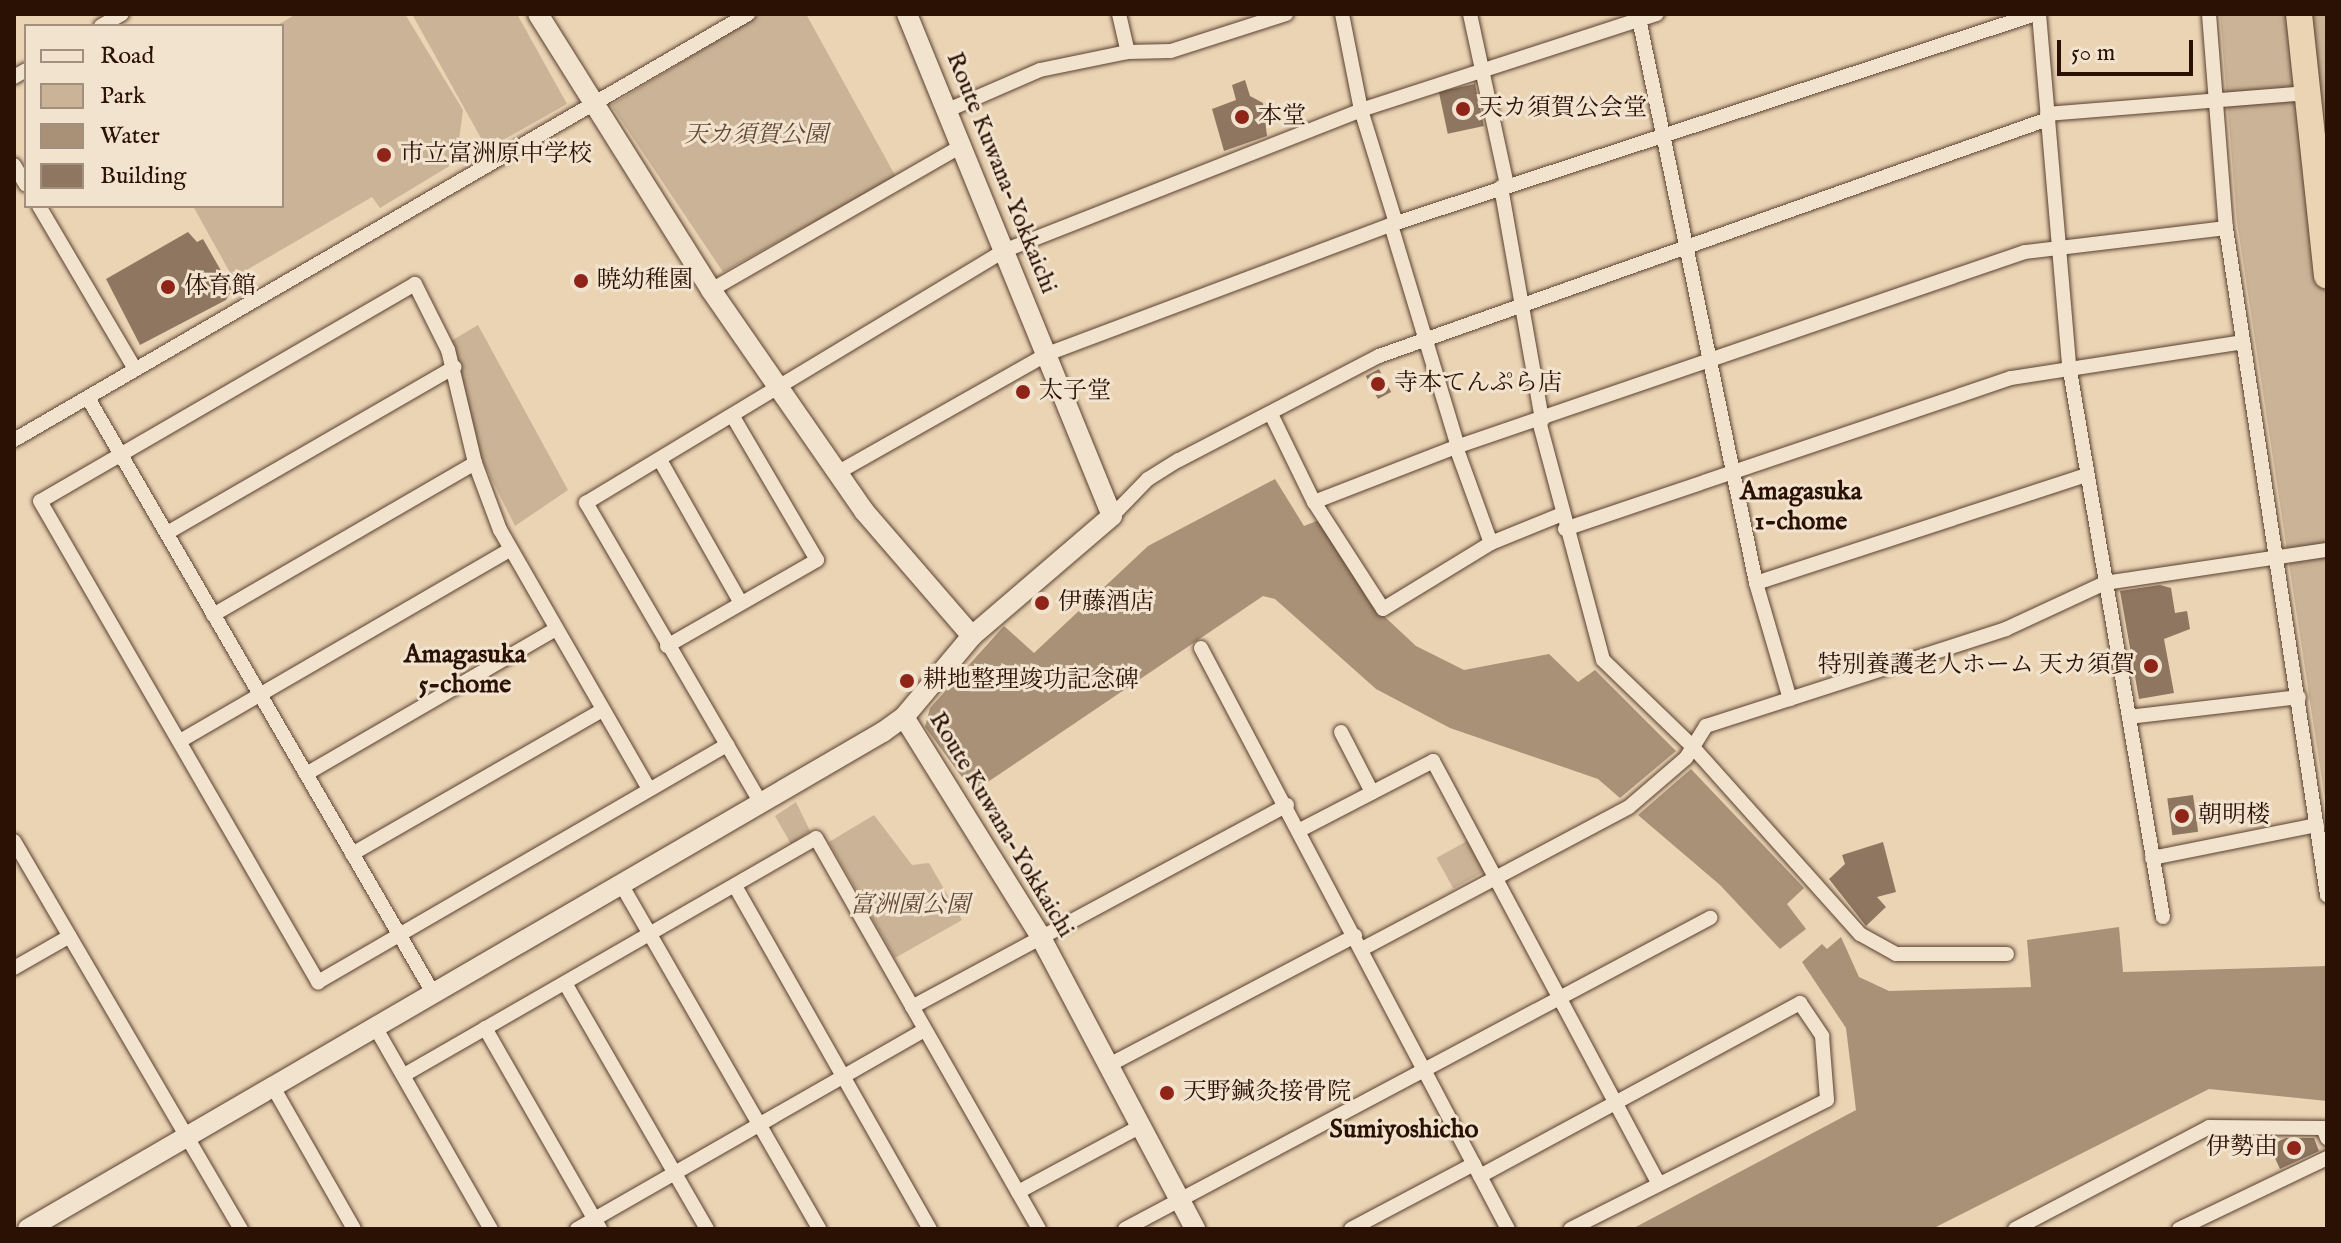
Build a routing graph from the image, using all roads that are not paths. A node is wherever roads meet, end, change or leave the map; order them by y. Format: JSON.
{"nodes":[{"id":1,"x":122,"y":14,"type":"edge"},
{"id":2,"x":538,"y":14,"type":"edge"},
{"id":3,"x":748,"y":14,"type":"edge"},
{"id":4,"x":908,"y":14,"type":"edge"},
{"id":5,"x":1119,"y":14,"type":"edge"},
{"id":6,"x":1286,"y":14,"type":"edge"},
{"id":7,"x":1342,"y":14,"type":"edge"},
{"id":8,"x":1470,"y":14,"type":"edge"},
{"id":9,"x":1657,"y":14,"type":"edge"},
{"id":10,"x":2037,"y":14,"type":"edge"},
{"id":11,"x":2209,"y":14,"type":"edge"},
{"id":12,"x":2299,"y":14,"type":"edge"},
{"id":13,"x":1638,"y":17,"type":"edge"},
{"id":14,"x":104,"y":24,"type":"edge"},
{"id":15,"x":1128,"y":52,"type":"junction"},
{"id":16,"x":1480,"y":72,"type":"junction"},
{"id":17,"x":2317,"y":92,"type":"edge"},
{"id":18,"x":2215,"y":100,"type":"junction"},
{"id":19,"x":591,"y":105,"type":"junction"},
{"id":20,"x":948,"y":110,"type":"junction"},
{"id":21,"x":1361,"y":110,"type":"junction"},
{"id":22,"x":2047,"y":117,"type":"junction"},
{"id":23,"x":1664,"y":133,"type":"junction"},
{"id":24,"x":963,"y":145,"type":"junction"},
{"id":25,"x":1504,"y":186,"type":"junction"},
{"id":26,"x":40,"y":208,"type":"edge"},
{"id":27,"x":1394,"y":224,"type":"junction"},
{"id":28,"x":2226,"y":228,"type":"junction"},
{"id":29,"x":2055,"y":244,"type":"junction"},
{"id":30,"x":1685,"y":247,"type":"junction"},
{"id":31,"x":1006,"y":250,"type":"junction"},
{"id":32,"x":2327,"y":276,"type":"edge"},
{"id":33,"x":711,"y":290,"type":"junction"},
{"id":34,"x":1520,"y":304,"type":"junction"},
{"id":35,"x":1425,"y":339,"type":"junction"},
{"id":36,"x":2243,"y":342,"type":"junction"},
{"id":37,"x":1047,"y":354,"type":"junction"},
{"id":38,"x":1708,"y":360,"type":"junction"},
{"id":39,"x":2069,"y":365,"type":"junction"},
{"id":40,"x":454,"y":367,"type":"junction"},
{"id":41,"x":135,"y":369,"type":"junction"},
{"id":42,"x":778,"y":384,"type":"junction"},
{"id":43,"x":88,"y":398,"type":"junction"},
{"id":44,"x":1271,"y":414,"type":"junction"},
{"id":45,"x":733,"y":417,"type":"junction"},
{"id":46,"x":1540,"y":420,"type":"junction"},
{"id":47,"x":14,"y":440,"type":"edge"},
{"id":48,"x":1457,"y":447,"type":"junction"},
{"id":49,"x":120,"y":453,"type":"junction"},
{"id":50,"x":660,"y":460,"type":"junction"},
{"id":51,"x":475,"y":463,"type":"junction"},
{"id":52,"x":1732,"y":470,"type":"junction"},
{"id":53,"x":837,"y":473,"type":"junction"},
{"id":54,"x":2087,"y":475,"type":"junction"},
{"id":55,"x":1314,"y":502,"type":"junction"},
{"id":56,"x":1562,"y":514,"type":"junction"},
{"id":57,"x":1112,"y":516,"type":"junction"},
{"id":58,"x":1565,"y":529,"type":"junction"},
{"id":59,"x":167,"y":533,"type":"junction"},
{"id":60,"x":1491,"y":543,"type":"junction"},
{"id":61,"x":510,"y":550,"type":"junction"},
{"id":62,"x":2327,"y":550,"type":"edge"},
{"id":63,"x":2280,"y":559,"type":"junction"},
{"id":64,"x":1756,"y":583,"type":"junction"},
{"id":65,"x":2105,"y":583,"type":"junction"},
{"id":66,"x":741,"y":603,"type":"junction"},
{"id":67,"x":213,"y":615,"type":"junction"},
{"id":68,"x":556,"y":629,"type":"junction"},
{"id":69,"x":972,"y":636,"type":"junction"},
{"id":70,"x":667,"y":646,"type":"junction"},
{"id":71,"x":1201,"y":648,"type":"dead end"},
{"id":72,"x":260,"y":695,"type":"junction"},
{"id":73,"x":2299,"y":697,"type":"junction"},
{"id":74,"x":1790,"y":699,"type":"junction"},
{"id":75,"x":602,"y":710,"type":"junction"},
{"id":76,"x":904,"y":717,"type":"junction"},
{"id":77,"x":2129,"y":717,"type":"junction"},
{"id":78,"x":1341,"y":732,"type":"dead end"},
{"id":79,"x":180,"y":741,"type":"junction"},
{"id":80,"x":727,"y":745,"type":"junction"},
{"id":81,"x":1688,"y":751,"type":"junction"},
{"id":82,"x":306,"y":774,"type":"junction"},
{"id":83,"x":649,"y":789,"type":"junction"},
{"id":84,"x":1372,"y":792,"type":"junction"},
{"id":85,"x":762,"y":805,"type":"junction"},
{"id":86,"x":1287,"y":805,"type":"junction"},
{"id":87,"x":2317,"y":825,"type":"junction"},
{"id":88,"x":1300,"y":830,"type":"junction"},
{"id":89,"x":14,"y":841,"type":"edge"},
{"id":90,"x":352,"y":854,"type":"junction"},
{"id":91,"x":2152,"y":858,"type":"junction"},
{"id":92,"x":1495,"y":878,"type":"junction"},
{"id":93,"x":621,"y":884,"type":"junction"},
{"id":94,"x":735,"y":886,"type":"junction"},
{"id":95,"x":2327,"y":895,"type":"edge"},
{"id":96,"x":2163,"y":917,"type":"dead end"},
{"id":97,"x":1710,"y":918,"type":"dead end"},
{"id":98,"x":649,"y":934,"type":"junction"},
{"id":99,"x":1039,"y":934,"type":"junction"},
{"id":100,"x":399,"y":935,"type":"junction"},
{"id":101,"x":70,"y":936,"type":"junction"},
{"id":102,"x":1359,"y":942,"type":"junction"},
{"id":103,"x":2007,"y":954,"type":"dead end"},
{"id":104,"x":14,"y":968,"type":"edge"},
{"id":105,"x":565,"y":983,"type":"junction"},
{"id":106,"x":432,"y":991,"type":"junction"},
{"id":107,"x":1560,"y":998,"type":"junction"},
{"id":108,"x":912,"y":1007,"type":"junction"},
{"id":109,"x":374,"y":1025,"type":"junction"},
{"id":110,"x":485,"y":1028,"type":"junction"},
{"id":111,"x":924,"y":1030,"type":"junction"},
{"id":112,"x":1109,"y":1065,"type":"junction"},
{"id":113,"x":1426,"y":1071,"type":"junction"},
{"id":114,"x":404,"y":1075,"type":"junction"},
{"id":115,"x":844,"y":1077,"type":"junction"},
{"id":116,"x":273,"y":1087,"type":"junction"},
{"id":117,"x":1615,"y":1104,"type":"junction"},
{"id":118,"x":759,"y":1125,"type":"junction"},
{"id":119,"x":1141,"y":1126,"type":"junction"},
{"id":120,"x":188,"y":1135,"type":"junction"},
{"id":121,"x":2327,"y":1138,"type":"edge"},
{"id":122,"x":2327,"y":1158,"type":"edge"},
{"id":123,"x":1477,"y":1170,"type":"junction"},
{"id":124,"x":675,"y":1173,"type":"junction"},
{"id":125,"x":1658,"y":1183,"type":"junction"},
{"id":126,"x":1018,"y":1192,"type":"junction"},
{"id":127,"x":1180,"y":1199,"type":"junction"},
{"id":128,"x":2042,"y":1215,"type":"junction"},
{"id":129,"x":598,"y":1224,"type":"edge"},
{"id":130,"x":1034,"y":1227,"type":"edge"},
{"id":131,"x":28,"y":1229,"type":"edge"},
{"id":132,"x":241,"y":1229,"type":"edge"},
{"id":133,"x":354,"y":1229,"type":"edge"},
{"id":134,"x":491,"y":1229,"type":"edge"},
{"id":135,"x":577,"y":1229,"type":"edge"},
{"id":136,"x":707,"y":1229,"type":"edge"},
{"id":137,"x":819,"y":1229,"type":"edge"},
{"id":138,"x":930,"y":1229,"type":"edge"},
{"id":139,"x":1125,"y":1229,"type":"edge"},
{"id":140,"x":1195,"y":1229,"type":"edge"},
{"id":141,"x":1351,"y":1229,"type":"edge"},
{"id":142,"x":1508,"y":1229,"type":"edge"},
{"id":143,"x":1571,"y":1229,"type":"edge"},
{"id":144,"x":2015,"y":1229,"type":"edge"},
{"id":145,"x":2048,"y":1229,"type":"edge"},
{"id":146,"x":2179,"y":1229,"type":"edge"}],
"edges":[{"from":1,"to":14,"type":"street"},
{"from":2,"to":19,"type":"street"},
{"from":3,"to":19,"type":"street"},
{"from":4,"to":20,"type":"street","name":"Route Kuwana-Yokkaichi"},
{"from":5,"to":15,"type":"street"},
{"from":6,"to":15,"type":"street"},
{"from":7,"to":21,"type":"street"},
{"from":8,"to":16,"type":"street"},
{"from":9,"to":13,"type":"street"},
{"from":10,"to":22,"type":"street"},
{"from":10,"to":23,"type":"street"},
{"from":11,"to":18,"type":"street"},
{"from":12,"to":17,"type":"highway"},
{"from":13,"to":16,"type":"street"},
{"from":13,"to":23,"type":"street"},
{"from":15,"to":20,"type":"street"},
{"from":16,"to":21,"type":"street"},
{"from":16,"to":25,"type":"street"},
{"from":17,"to":18,"type":"street"},
{"from":17,"to":32,"type":"highway"},
{"from":18,"to":22,"type":"street"},
{"from":18,"to":28,"type":"street"},
{"from":19,"to":33,"type":"street"},
{"from":19,"to":41,"type":"street"},
{"from":20,"to":24,"type":"street","name":"Route Kuwana-Yokkaichi"},
{"from":21,"to":27,"type":"street"},
{"from":21,"to":31,"type":"street"},
{"from":22,"to":29,"type":"street"},
{"from":22,"to":30,"type":"street"},
{"from":23,"to":25,"type":"street"},
{"from":23,"to":30,"type":"street"},
{"from":24,"to":31,"type":"street","name":"Route Kuwana-Yokkaichi"},
{"from":24,"to":33,"type":"street"},
{"from":25,"to":27,"type":"street"},
{"from":25,"to":34,"type":"street"},
{"from":26,"to":41,"type":"street"},
{"from":27,"to":35,"type":"street"},
{"from":27,"to":37,"type":"street"},
{"from":28,"to":29,"type":"street"},
{"from":28,"to":36,"type":"street"},
{"from":29,"to":38,"type":"street"},
{"from":29,"to":39,"type":"street"},
{"from":30,"to":34,"type":"street"},
{"from":30,"to":38,"type":"street"},
{"from":31,"to":37,"type":"street","name":"Route Kuwana-Yokkaichi"},
{"from":31,"to":42,"type":"street"},
{"from":33,"to":42,"type":"street"},
{"from":34,"to":35,"type":"street"},
{"from":34,"to":46,"type":"street"},
{"from":35,"to":44,"type":"street"},
{"from":35,"to":48,"type":"street"},
{"from":36,"to":39,"type":"street"},
{"from":36,"to":63,"type":"street"},
{"from":37,"to":53,"type":"street"},
{"from":37,"to":57,"type":"street","name":"Route Kuwana-Yokkaichi"},
{"from":38,"to":46,"type":"street"},
{"from":38,"to":52,"type":"street"},
{"from":39,"to":52,"type":"street"},
{"from":39,"to":54,"type":"street"},
{"from":40,"to":49,"type":"street"},
{"from":40,"to":51,"type":"street"},
{"from":40,"to":59,"type":"street"},
{"from":41,"to":43,"type":"street"},
{"from":42,"to":45,"type":"street"},
{"from":42,"to":53,"type":"street"},
{"from":43,"to":47,"type":"street"},
{"from":43,"to":49,"type":"street"},
{"from":44,"to":55,"type":"street"},
{"from":44,"to":57,"type":"street"},
{"from":45,"to":50,"type":"street"},
{"from":45,"to":66,"type":"street"},
{"from":46,"to":48,"type":"street"},
{"from":46,"to":56,"type":"street"},
{"from":48,"to":55,"type":"street"},
{"from":48,"to":60,"type":"street"},
{"from":49,"to":59,"type":"street"},
{"from":49,"to":79,"type":"street"},
{"from":50,"to":66,"type":"street"},
{"from":50,"to":70,"type":"street"},
{"from":51,"to":61,"type":"street"},
{"from":51,"to":67,"type":"street"},
{"from":52,"to":58,"type":"street"},
{"from":52,"to":64,"type":"street"},
{"from":53,"to":69,"type":"street"},
{"from":54,"to":64,"type":"street"},
{"from":54,"to":65,"type":"street"},
{"from":55,"to":60,"type":"street"},
{"from":56,"to":58,"type":"street"},
{"from":56,"to":60,"type":"street"},
{"from":57,"to":69,"type":"street","name":"Route Kuwana-Yokkaichi"},
{"from":58,"to":81,"type":"street"},
{"from":59,"to":67,"type":"street"},
{"from":61,"to":68,"type":"street"},
{"from":61,"to":72,"type":"street"},
{"from":62,"to":63,"type":"street"},
{"from":63,"to":65,"type":"street"},
{"from":63,"to":73,"type":"street"},
{"from":64,"to":74,"type":"street"},
{"from":65,"to":74,"type":"street"},
{"from":65,"to":77,"type":"street"},
{"from":66,"to":70,"type":"street"},
{"from":67,"to":72,"type":"street"},
{"from":68,"to":75,"type":"street"},
{"from":68,"to":82,"type":"street"},
{"from":69,"to":76,"type":"street","name":"Route Kuwana-Yokkaichi"},
{"from":70,"to":80,"type":"street"},
{"from":71,"to":86,"type":"street"},
{"from":72,"to":79,"type":"street"},
{"from":72,"to":82,"type":"street"},
{"from":73,"to":77,"type":"street"},
{"from":73,"to":87,"type":"street"},
{"from":74,"to":81,"type":"street"},
{"from":75,"to":83,"type":"street"},
{"from":75,"to":90,"type":"street"},
{"from":76,"to":85,"type":"street"},
{"from":76,"to":99,"type":"street","name":"Route Kuwana-Yokkaichi"},
{"from":77,"to":91,"type":"street"},
{"from":78,"to":84,"type":"street"},
{"from":79,"to":100,"type":"street"},
{"from":80,"to":83,"type":"street"},
{"from":80,"to":85,"type":"street"},
{"from":81,"to":92,"type":"street"},
{"from":81,"to":103,"type":"street"},
{"from":82,"to":90,"type":"street"},
{"from":83,"to":100,"type":"street"},
{"from":84,"to":88,"type":"street"},
{"from":84,"to":92,"type":"street"},
{"from":85,"to":93,"type":"street"},
{"from":86,"to":88,"type":"street"},
{"from":86,"to":99,"type":"street"},
{"from":87,"to":91,"type":"street"},
{"from":87,"to":95,"type":"street"},
{"from":88,"to":102,"type":"street"},
{"from":89,"to":101,"type":"street"},
{"from":90,"to":100,"type":"street"},
{"from":91,"to":96,"type":"street"},
{"from":92,"to":102,"type":"street"},
{"from":92,"to":107,"type":"street"},
{"from":93,"to":98,"type":"street"},
{"from":93,"to":106,"type":"street"},
{"from":94,"to":98,"type":"street"},
{"from":94,"to":108,"type":"street"},
{"from":94,"to":115,"type":"street"},
{"from":97,"to":107,"type":"street"},
{"from":98,"to":105,"type":"street"},
{"from":98,"to":118,"type":"street"},
{"from":99,"to":108,"type":"street"},
{"from":99,"to":112,"type":"street","name":"Route Kuwana-Yokkaichi"},
{"from":100,"to":106,"type":"street"},
{"from":101,"to":104,"type":"street"},
{"from":101,"to":120,"type":"street"},
{"from":102,"to":112,"type":"street"},
{"from":102,"to":113,"type":"street"},
{"from":105,"to":110,"type":"street"},
{"from":105,"to":124,"type":"street"},
{"from":106,"to":109,"type":"street"},
{"from":107,"to":113,"type":"street"},
{"from":107,"to":117,"type":"street"},
{"from":108,"to":111,"type":"street"},
{"from":109,"to":114,"type":"street"},
{"from":109,"to":116,"type":"street"},
{"from":110,"to":114,"type":"street"},
{"from":110,"to":129,"type":"street"},
{"from":111,"to":115,"type":"street"},
{"from":111,"to":126,"type":"street"},
{"from":112,"to":119,"type":"street","name":"Route Kuwana-Yokkaichi"},
{"from":113,"to":123,"type":"street"},
{"from":113,"to":127,"type":"street"},
{"from":114,"to":134,"type":"street"},
{"from":115,"to":118,"type":"street"},
{"from":115,"to":138,"type":"street"},
{"from":116,"to":120,"type":"street"},
{"from":116,"to":133,"type":"street"},
{"from":117,"to":123,"type":"street"},
{"from":117,"to":125,"type":"street"},
{"from":117,"to":125,"type":"street"},
{"from":118,"to":124,"type":"street"},
{"from":118,"to":137,"type":"street"},
{"from":119,"to":126,"type":"street"},
{"from":119,"to":127,"type":"street","name":"Route Kuwana-Yokkaichi"},
{"from":120,"to":131,"type":"street"},
{"from":120,"to":132,"type":"street"},
{"from":121,"to":128,"type":"street"},
{"from":122,"to":146,"type":"street"},
{"from":123,"to":141,"type":"street"},
{"from":123,"to":142,"type":"street"},
{"from":124,"to":129,"type":"street"},
{"from":124,"to":136,"type":"street"},
{"from":125,"to":143,"type":"street"},
{"from":126,"to":130,"type":"street"},
{"from":127,"to":139,"type":"street"},
{"from":127,"to":140,"type":"street","name":"Route Kuwana-Yokkaichi"},
{"from":128,"to":144,"type":"street"},
{"from":128,"to":145,"type":"street"},
{"from":129,"to":135,"type":"street"}]}
